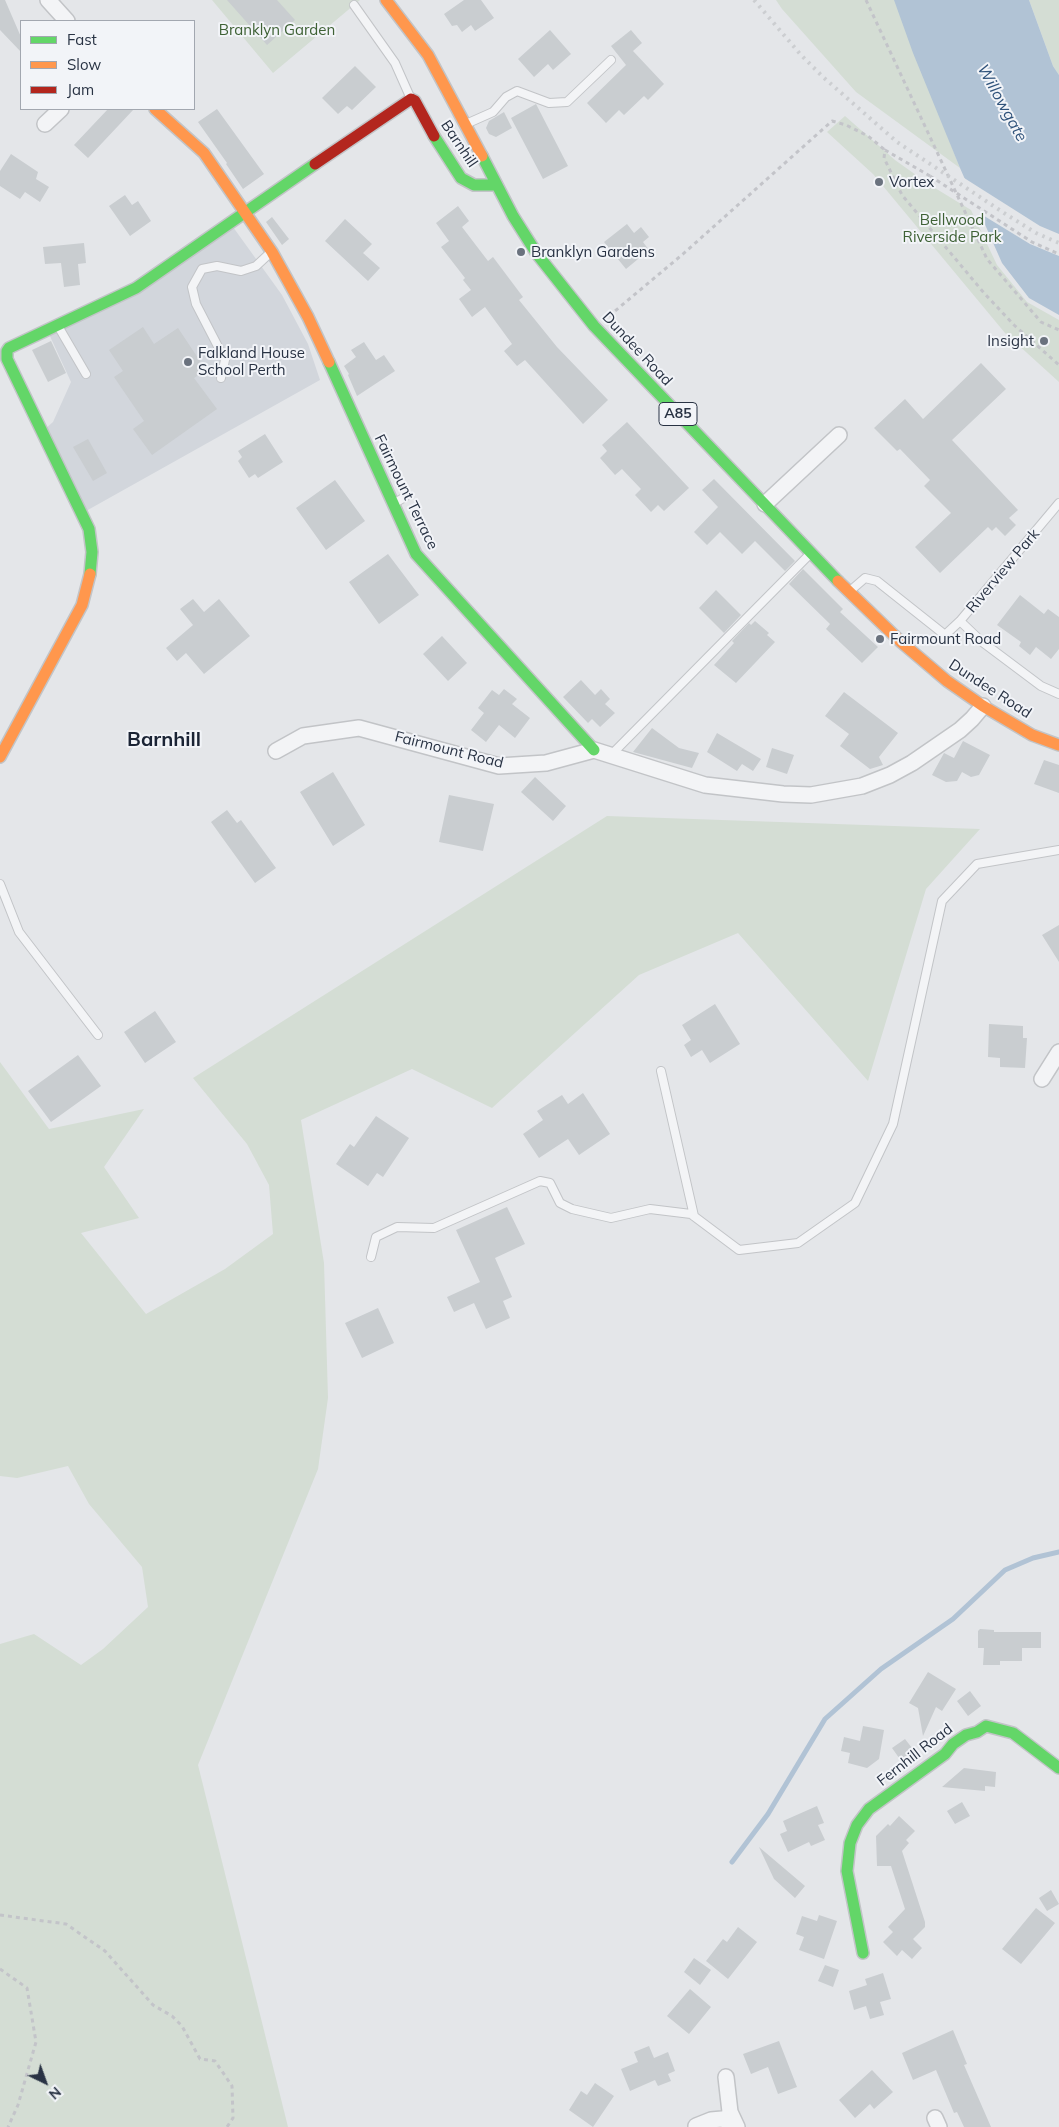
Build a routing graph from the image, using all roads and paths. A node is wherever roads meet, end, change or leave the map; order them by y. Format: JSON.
{"nodes":[{"id":1,"x":48,"y":0,"type":"edge"},
{"id":2,"x":386,"y":0,"type":"edge"},
{"id":3,"x":866,"y":0,"type":"edge"},
{"id":4,"x":354,"y":5,"type":"dead end"},
{"id":5,"x":66,"y":20,"type":"edge"},
{"id":6,"x":611,"y":60,"type":"dead end"},
{"id":7,"x":411,"y":99,"type":"junction"},
{"id":8,"x":61,"y":110,"type":"edge"},
{"id":9,"x":156,"y":110,"type":"edge"},
{"id":10,"x":45,"y":124,"type":"dead end"},
{"id":11,"x":464,"y":125,"type":"junction"},
{"id":12,"x":885,"y":150,"type":"junction"},
{"id":13,"x":496,"y":185,"type":"junction"},
{"id":14,"x":243,"y":212,"type":"junction"},
{"id":15,"x":272,"y":252,"type":"junction"},
{"id":16,"x":1059,"y":254,"type":"edge"},
{"id":17,"x":57,"y":324,"type":"junction"},
{"id":18,"x":594,"y":326,"type":"junction"},
{"id":19,"x":1059,"y":330,"type":"edge"},
{"id":20,"x":3,"y":350,"type":"edge"},
{"id":21,"x":1059,"y":365,"type":"edge"},
{"id":22,"x":86,"y":374,"type":"dead end"},
{"id":23,"x":222,"y":378,"type":"dead end"},
{"id":24,"x":839,"y":435,"type":"dead end"},
{"id":25,"x":405,"y":498,"type":"dead end"},
{"id":26,"x":1059,"y":503,"type":"edge"},
{"id":27,"x":393,"y":504,"type":"junction"},
{"id":28,"x":765,"y":504,"type":"junction"},
{"id":29,"x":811,"y":552,"type":"junction"},
{"id":30,"x":849,"y":592,"type":"junction"},
{"id":31,"x":960,"y":621,"type":"junction"},
{"id":32,"x":1059,"y":694,"type":"edge"},
{"id":33,"x":982,"y":706,"type":"junction"},
{"id":34,"x":1059,"y":745,"type":"edge"},
{"id":35,"x":594,"y":750,"type":"junction"},
{"id":36,"x":276,"y":751,"type":"dead end"},
{"id":37,"x":611,"y":755,"type":"junction"},
{"id":38,"x":0,"y":757,"type":"edge"},
{"id":39,"x":1059,"y":850,"type":"edge"},
{"id":40,"x":0,"y":884,"type":"edge"},
{"id":41,"x":98,"y":1035,"type":"dead end"},
{"id":42,"x":1059,"y":1052,"type":"edge"},
{"id":43,"x":660,"y":1071,"type":"dead end"},
{"id":44,"x":1042,"y":1079,"type":"dead end"},
{"id":45,"x":694,"y":1216,"type":"junction"},
{"id":46,"x":371,"y":1257,"type":"dead end"},
{"id":47,"x":1059,"y":1768,"type":"edge"},
{"id":48,"x":0,"y":1915,"type":"edge"},
{"id":49,"x":863,"y":1953,"type":"dead end"},
{"id":50,"x":0,"y":1969,"type":"edge"},
{"id":51,"x":726,"y":2077,"type":"dead end"},
{"id":52,"x":696,"y":2126,"type":"dead end"},
{"id":53,"x":736,"y":2126,"type":"edge"},
{"id":54,"x":8,"y":2127,"type":"edge"},
{"id":55,"x":227,"y":2127,"type":"edge"}],
"edges":[{"from":1,"to":5,"type":"street"},
{"from":2,"to":11,"type":"street","name":"Dundee Road","number":"A85"},
{"from":3,"to":19,"type":"path"},
{"from":4,"to":7,"type":"lane"},
{"from":6,"to":11,"type":"lane"},
{"from":7,"to":13,"type":"street","name":"Barnhill"},
{"from":7,"to":14,"type":"street"},
{"from":8,"to":10,"type":"street"},
{"from":9,"to":14,"type":"street","name":"Fairmount Terrace"},
{"from":11,"to":13,"type":"street","name":"Dundee Road","number":"A85"},
{"from":12,"to":16,"type":"path","bridge":true},
{"from":12,"to":18,"type":"path"},
{"from":12,"to":21,"type":"path"},
{"from":13,"to":18,"type":"street","name":"Dundee Road","number":"A85"},
{"from":14,"to":15,"type":"street","name":"Fairmount Terrace"},
{"from":14,"to":17,"type":"street"},
{"from":15,"to":23,"type":"lane"},
{"from":15,"to":27,"type":"street","name":"Fairmount Terrace"},
{"from":17,"to":20,"type":"street"},
{"from":17,"to":22,"type":"lane"},
{"from":18,"to":28,"type":"street","name":"Dundee Road","number":"A85"},
{"from":20,"to":38,"type":"street"},
{"from":24,"to":28,"type":"street"},
{"from":25,"to":27,"type":"lane"},
{"from":26,"to":31,"type":"lane","name":"Riverview Park"},
{"from":27,"to":35,"type":"street","name":"Fairmount Terrace"},
{"from":28,"to":29,"type":"street","name":"Dundee Road","number":"A85"},
{"from":29,"to":30,"type":"street","name":"Dundee Road","number":"A85"},
{"from":29,"to":37,"type":"lane"},
{"from":30,"to":31,"type":"lane","name":"Riverview Park"},
{"from":30,"to":33,"type":"street","name":"Dundee Road","number":"A85"},
{"from":31,"to":32,"type":"lane"},
{"from":33,"to":34,"type":"street","name":"Dundee Road","number":"A85"},
{"from":33,"to":37,"type":"street"},
{"from":35,"to":36,"type":"street","name":"Fairmount Road"},
{"from":35,"to":37,"type":"street"},
{"from":39,"to":45,"type":"lane"},
{"from":40,"to":41,"type":"lane"},
{"from":42,"to":44,"type":"street"},
{"from":43,"to":45,"type":"lane"},
{"from":45,"to":46,"type":"lane"},
{"from":47,"to":49,"type":"street","name":"Fernhill Road"},
{"from":48,"to":55,"type":"path"},
{"from":50,"to":54,"type":"path"},
{"from":51,"to":53,"type":"street"},
{"from":52,"to":53,"type":"street"}]}
